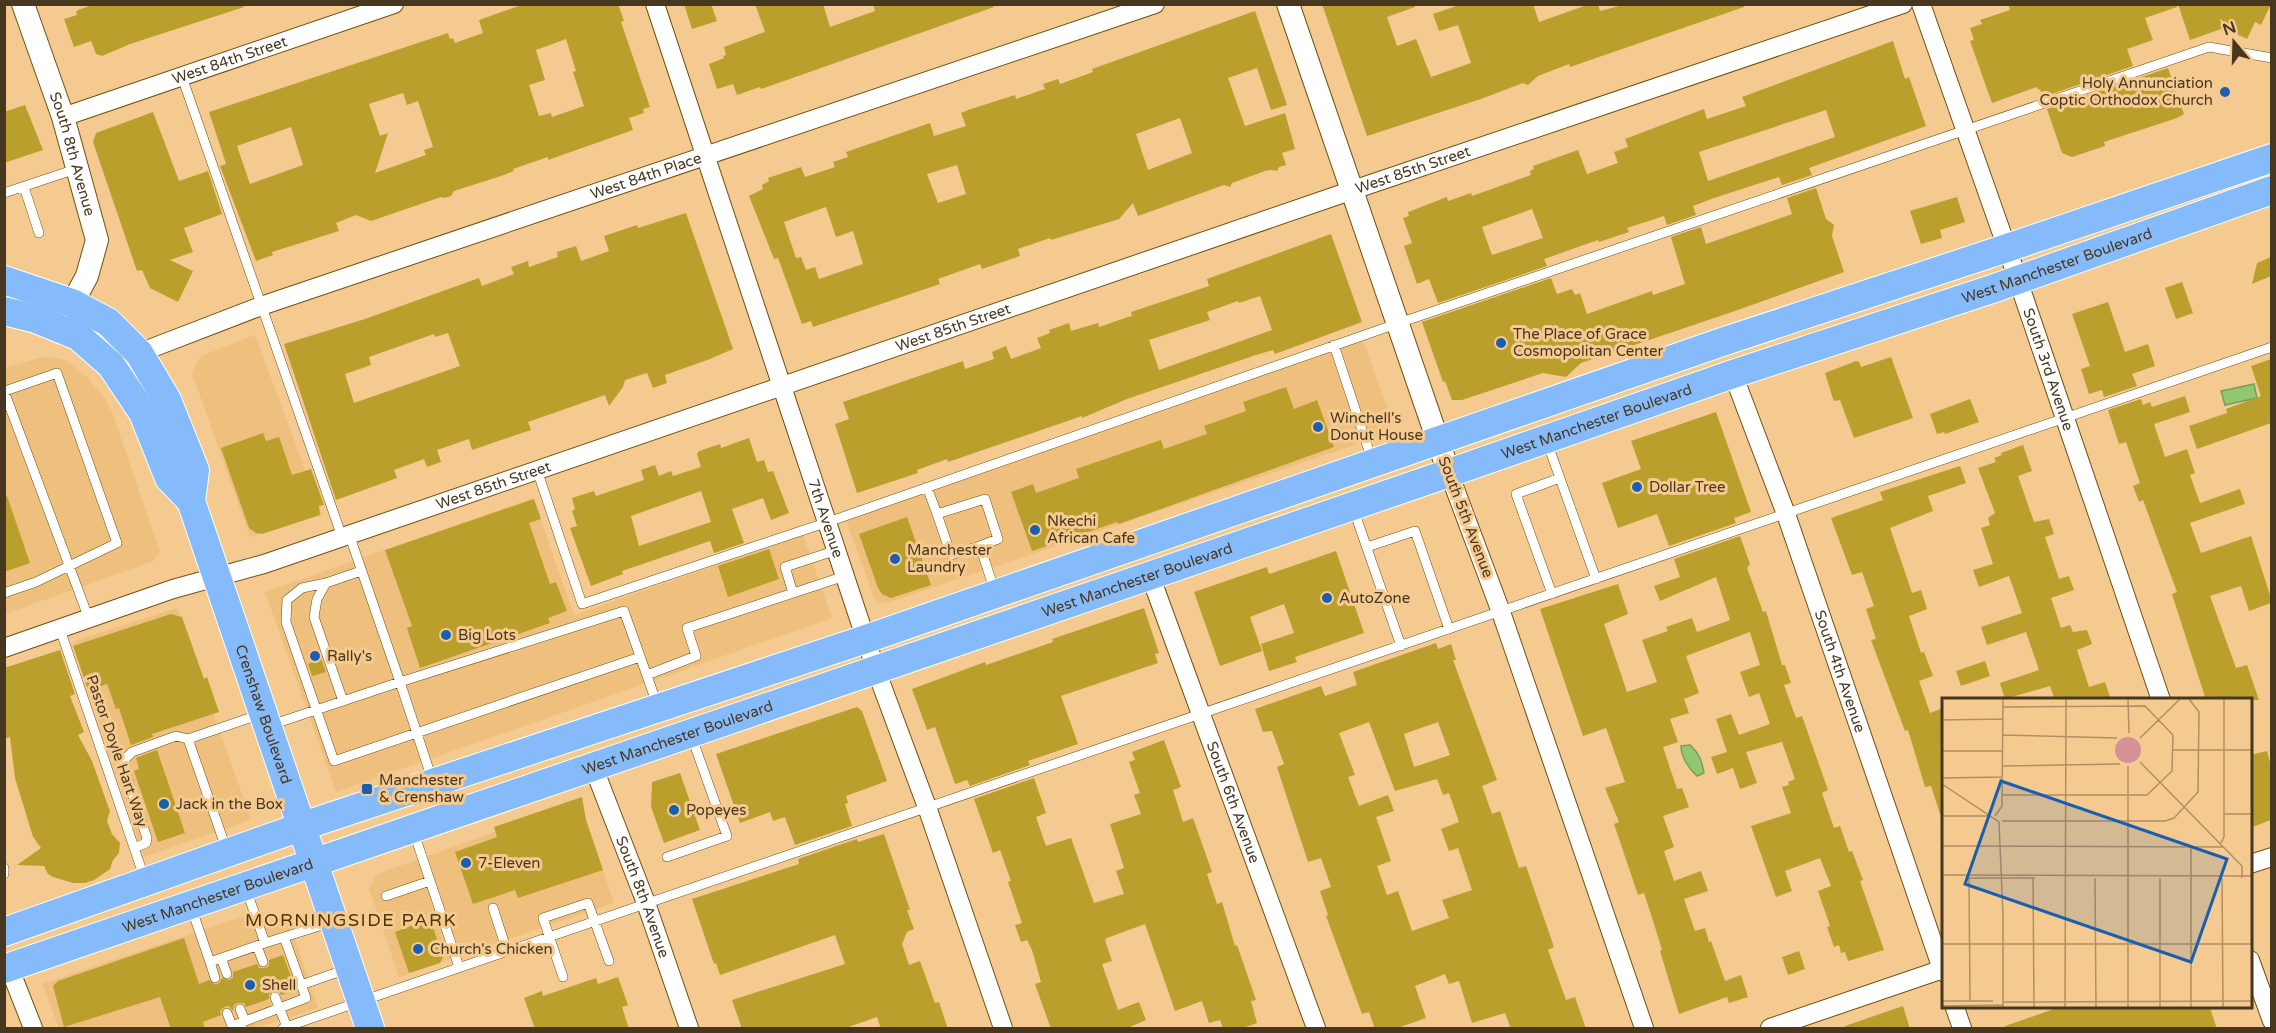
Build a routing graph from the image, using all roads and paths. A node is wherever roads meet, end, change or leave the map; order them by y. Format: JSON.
{"nodes":[{"id":1,"x":23,"y":4,"type":"edge"},
{"id":2,"x":394,"y":4,"type":"edge"},
{"id":3,"x":655,"y":4,"type":"edge"},
{"id":4,"x":1155,"y":4,"type":"edge"},
{"id":5,"x":1288,"y":4,"type":"edge"},
{"id":6,"x":1903,"y":4,"type":"edge"},
{"id":7,"x":1921,"y":4,"type":"edge"},
{"id":8,"x":2271,"y":58,"type":"edge"},
{"id":9,"x":182,"y":77,"type":"junction"},
{"id":10,"x":63,"y":117,"type":"junction"},
{"id":11,"x":1964,"y":131,"type":"junction"},
{"id":12,"x":706,"y":156,"type":"junction"},
{"id":13,"x":2271,"y":158,"type":"edge"},
{"id":14,"x":78,"y":168,"type":"junction"},
{"id":15,"x":24,"y":187,"type":"junction"},
{"id":16,"x":1353,"y":190,"type":"junction"},
{"id":17,"x":2271,"y":190,"type":"edge"},
{"id":18,"x":4,"y":194,"type":"edge"},
{"id":19,"x":39,"y":233,"type":"dead end"},
{"id":20,"x":2007,"y":248,"type":"junction"},
{"id":21,"x":4,"y":280,"type":"edge"},
{"id":22,"x":2017,"y":280,"type":"junction"},
{"id":23,"x":261,"y":306,"type":"junction"},
{"id":24,"x":4,"y":311,"type":"edge"},
{"id":25,"x":66,"y":315,"type":"junction"},
{"id":26,"x":1399,"y":323,"type":"junction"},
{"id":27,"x":1334,"y":345,"type":"junction"},
{"id":28,"x":2271,"y":347,"type":"edge"},
{"id":29,"x":139,"y":353,"type":"junction"},
{"id":30,"x":1733,"y":374,"type":"junction"},
{"id":31,"x":782,"y":386,"type":"junction"},
{"id":32,"x":5,"y":391,"type":"edge"},
{"id":33,"x":2064,"y":418,"type":"junction"},
{"id":34,"x":1546,"y":439,"type":"junction"},
{"id":35,"x":1437,"y":441,"type":"junction"},
{"id":36,"x":1374,"y":464,"type":"junction"},
{"id":37,"x":537,"y":470,"type":"junction"},
{"id":38,"x":1449,"y":473,"type":"junction"},
{"id":39,"x":1560,"y":478,"type":"junction"},
{"id":40,"x":927,"y":488,"type":"junction"},
{"id":41,"x":191,"y":501,"type":"junction"},
{"id":42,"x":1353,"y":506,"type":"junction"},
{"id":43,"x":937,"y":514,"type":"junction"},
{"id":44,"x":1786,"y":514,"type":"junction"},
{"id":45,"x":828,"y":522,"type":"junction"},
{"id":46,"x":346,"y":536,"type":"junction"},
{"id":47,"x":980,"y":546,"type":"junction"},
{"id":48,"x":1367,"y":547,"type":"junction"},
{"id":49,"x":837,"y":550,"type":"junction"},
{"id":50,"x":70,"y":564,"type":"junction"},
{"id":51,"x":362,"y":571,"type":"junction"},
{"id":52,"x":1150,"y":574,"type":"junction"},
{"id":53,"x":845,"y":576,"type":"junction"},
{"id":54,"x":218,"y":577,"type":"junction"},
{"id":55,"x":1596,"y":579,"type":"junction"},
{"id":56,"x":326,"y":583,"type":"junction"},
{"id":57,"x":793,"y":593,"type":"junction"},
{"id":58,"x":4,"y":594,"type":"edge"},
{"id":59,"x":996,"y":594,"type":"junction"},
{"id":60,"x":1552,"y":594,"type":"junction"},
{"id":61,"x":1501,"y":612,"type":"junction"},
{"id":62,"x":89,"y":619,"type":"junction"},
{"id":63,"x":60,"y":629,"type":"junction"},
{"id":64,"x":1449,"y":629,"type":"junction"},
{"id":65,"x":866,"y":639,"type":"junction"},
{"id":66,"x":1401,"y":646,"type":"junction"},
{"id":67,"x":4,"y":648,"type":"edge"},
{"id":68,"x":640,"y":657,"type":"junction"},
{"id":69,"x":876,"y":670,"type":"junction"},
{"id":70,"x":646,"y":675,"type":"junction"},
{"id":71,"x":400,"y":682,"type":"junction"},
{"id":72,"x":2160,"y":698,"type":"edge"},
{"id":73,"x":343,"y":701,"type":"junction"},
{"id":74,"x":659,"y":708,"type":"junction"},
{"id":75,"x":315,"y":710,"type":"junction"},
{"id":76,"x":1201,"y":714,"type":"junction"},
{"id":77,"x":267,"y":719,"type":"junction"},
{"id":78,"x":690,"y":733,"type":"junction"},
{"id":79,"x":417,"y":734,"type":"junction"},
{"id":80,"x":188,"y":739,"type":"junction"},
{"id":81,"x":593,"y":766,"type":"junction"},
{"id":82,"x":434,"y":783,"type":"junction"},
{"id":83,"x":927,"y":807,"type":"junction"},
{"id":84,"x":303,"y":826,"type":"junction"},
{"id":85,"x":412,"y":830,"type":"junction"},
{"id":86,"x":134,"y":848,"type":"junction"},
{"id":87,"x":227,"y":853,"type":"junction"},
{"id":88,"x":667,"y":857,"type":"dead end"},
{"id":89,"x":2271,"y":857,"type":"edge"},
{"id":90,"x":315,"y":862,"type":"junction"},
{"id":91,"x":2252,"y":863,"type":"edge"},
{"id":92,"x":4,"y":868,"type":"edge"},
{"id":93,"x":4,"y":874,"type":"edge"},
{"id":94,"x":430,"y":881,"type":"junction"},
{"id":95,"x":146,"y":882,"type":"junction"},
{"id":96,"x":246,"y":886,"type":"junction"},
{"id":97,"x":386,"y":896,"type":"dead end"},
{"id":98,"x":646,"y":903,"type":"junction"},
{"id":99,"x":190,"y":905,"type":"junction"},
{"id":100,"x":493,"y":908,"type":"dead end"},
{"id":101,"x":334,"y":921,"type":"junction"},
{"id":102,"x":594,"y":921,"type":"junction"},
{"id":103,"x":7,"y":929,"type":"edge"},
{"id":104,"x":549,"y":936,"type":"junction"},
{"id":105,"x":284,"y":937,"type":"junction"},
{"id":106,"x":261,"y":944,"type":"junction"},
{"id":107,"x":507,"y":951,"type":"junction"},
{"id":108,"x":221,"y":958,"type":"junction"},
{"id":109,"x":609,"y":961,"type":"dead end"},
{"id":110,"x":210,"y":962,"type":"junction"},
{"id":111,"x":263,"y":962,"type":"dead end"},
{"id":112,"x":2252,"y":966,"type":"edge"},
{"id":113,"x":459,"y":967,"type":"junction"},
{"id":114,"x":1942,"y":967,"type":"edge"},
{"id":115,"x":7,"y":968,"type":"edge"},
{"id":116,"x":350,"y":969,"type":"junction"},
{"id":117,"x":1942,"y":970,"type":"edge"},
{"id":118,"x":227,"y":974,"type":"dead end"},
{"id":119,"x":563,"y":977,"type":"dead end"},
{"id":120,"x":215,"y":978,"type":"dead end"},
{"id":121,"x":301,"y":985,"type":"junction"},
{"id":122,"x":275,"y":997,"type":"dead end"},
{"id":123,"x":361,"y":1001,"type":"junction"},
{"id":124,"x":280,"y":1008,"type":"junction"},
{"id":125,"x":240,"y":1009,"type":"dead end"},
{"id":126,"x":1955,"y":1009,"type":"edge"},
{"id":127,"x":227,"y":1013,"type":"dead end"},
{"id":128,"x":2271,"y":1021,"type":"edge"},
{"id":129,"x":242,"y":1024,"type":"edge"},
{"id":130,"x":285,"y":1028,"type":"edge"},
{"id":131,"x":33,"y":1029,"type":"edge"},
{"id":132,"x":370,"y":1029,"type":"edge"},
{"id":133,"x":689,"y":1029,"type":"edge"},
{"id":134,"x":1003,"y":1029,"type":"edge"},
{"id":135,"x":1316,"y":1029,"type":"edge"},
{"id":136,"x":1644,"y":1029,"type":"edge"},
{"id":137,"x":1770,"y":1029,"type":"edge"},
{"id":138,"x":1962,"y":1029,"type":"edge"}],
"edges":[{"from":1,"to":10,"type":"street","name":"South 8th Avenue"},
{"from":2,"to":9,"type":"street","name":"West 84th Street"},
{"from":3,"to":12,"type":"street","name":"7th Avenue"},
{"from":4,"to":12,"type":"street","name":"West 84th Place"},
{"from":5,"to":16,"type":"street","name":"South 5th Avenue"},
{"from":6,"to":16,"type":"street","name":"West 85th Street"},
{"from":7,"to":11,"type":"street","name":"South 3rd Avenue"},
{"from":8,"to":11,"type":"lane"},
{"from":9,"to":10,"type":"street","name":"West 84th Street"},
{"from":9,"to":23,"type":"lane"},
{"from":10,"to":14,"type":"street","name":"South 8th Avenue"},
{"from":11,"to":20,"type":"street","name":"South 3rd Avenue"},
{"from":11,"to":26,"type":"lane"},
{"from":12,"to":23,"type":"street","name":"West 84th Place"},
{"from":12,"to":31,"type":"street","name":"7th Avenue"},
{"from":13,"to":20,"type":"main road"},
{"from":14,"to":15,"type":"lane"},
{"from":14,"to":25,"type":"street","name":"South 8th Avenue"},
{"from":15,"to":18,"type":"lane"},
{"from":15,"to":19,"type":"lane"},
{"from":16,"to":26,"type":"street","name":"South 5th Avenue"},
{"from":16,"to":31,"type":"street","name":"West 85th Street"},
{"from":17,"to":22,"type":"main road","name":"West Manchester Boulevard"},
{"from":20,"to":22,"type":"street","name":"South 3rd Avenue"},
{"from":20,"to":35,"type":"main road"},
{"from":21,"to":25,"type":"main road","name":"Crenshaw Boulevard"},
{"from":22,"to":30,"type":"main road","name":"West Manchester Boulevard"},
{"from":22,"to":33,"type":"street","name":"South 3rd Avenue"},
{"from":23,"to":29,"type":"street","name":"West 84th Place"},
{"from":23,"to":46,"type":"lane"},
{"from":24,"to":25,"type":"main road","name":"Crenshaw Boulevard"},
{"from":25,"to":29,"type":"main road","name":"Crenshaw Boulevard"},
{"from":25,"to":41,"type":"main road","name":"Crenshaw Boulevard"},
{"from":26,"to":27,"type":"lane"},
{"from":26,"to":35,"type":"street","name":"South 5th Avenue"},
{"from":27,"to":36,"type":"lane"},
{"from":27,"to":40,"type":"lane"},
{"from":28,"to":33,"type":"lane"},
{"from":29,"to":41,"type":"main road","name":"Crenshaw Boulevard"},
{"from":30,"to":34,"type":"main road","name":"West Manchester Boulevard"},
{"from":30,"to":44,"type":"street","name":"South 4th Avenue"},
{"from":31,"to":37,"type":"street","name":"West 85th Street"},
{"from":31,"to":45,"type":"street","name":"7th Avenue"},
{"from":32,"to":50,"type":"lane"},
{"from":32,"to":50,"type":"lane"},
{"from":33,"to":44,"type":"lane"},
{"from":33,"to":72,"type":"street","name":"South 3rd Avenue"},
{"from":34,"to":38,"type":"main road","name":"West Manchester Boulevard"},
{"from":34,"to":39,"type":"lane"},
{"from":35,"to":36,"type":"main road"},
{"from":35,"to":38,"type":"street","name":"South 5th Avenue"},
{"from":36,"to":59,"type":"main road"},
{"from":37,"to":45,"type":"lane"},
{"from":37,"to":46,"type":"street","name":"West 85th Street"},
{"from":38,"to":42,"type":"main road","name":"West Manchester Boulevard"},
{"from":38,"to":61,"type":"street","name":"South 5th Avenue"},
{"from":39,"to":55,"type":"lane"},
{"from":39,"to":60,"type":"lane"},
{"from":40,"to":43,"type":"lane"},
{"from":40,"to":45,"type":"lane"},
{"from":41,"to":54,"type":"main road","name":"Crenshaw Boulevard"},
{"from":42,"to":48,"type":"lane"},
{"from":42,"to":52,"type":"main road","name":"West Manchester Boulevard"},
{"from":43,"to":47,"type":"lane"},
{"from":43,"to":47,"type":"lane"},
{"from":44,"to":55,"type":"lane"},
{"from":44,"to":114,"type":"street","name":"South 4th Avenue"},
{"from":45,"to":49,"type":"street","name":"7th Avenue"},
{"from":46,"to":51,"type":"lane"},
{"from":46,"to":54,"type":"street","name":"West 85th Street"},
{"from":47,"to":59,"type":"lane"},
{"from":48,"to":64,"type":"lane"},
{"from":48,"to":66,"type":"lane"},
{"from":49,"to":53,"type":"street","name":"7th Avenue"},
{"from":49,"to":57,"type":"lane"},
{"from":50,"to":58,"type":"lane"},
{"from":50,"to":62,"type":"lane"},
{"from":51,"to":56,"type":"lane"},
{"from":51,"to":71,"type":"lane"},
{"from":52,"to":69,"type":"main road","name":"West Manchester Boulevard"},
{"from":52,"to":76,"type":"street","name":"South 6th Avenue"},
{"from":53,"to":57,"type":"lane"},
{"from":53,"to":65,"type":"street","name":"7th Avenue"},
{"from":54,"to":62,"type":"street","name":"West 85th Street"},
{"from":54,"to":77,"type":"main road","name":"Crenshaw Boulevard"},
{"from":55,"to":60,"type":"lane"},
{"from":56,"to":73,"type":"lane"},
{"from":56,"to":75,"type":"lane"},
{"from":57,"to":70,"type":"lane"},
{"from":59,"to":65,"type":"main road"},
{"from":60,"to":61,"type":"lane"},
{"from":61,"to":64,"type":"lane"},
{"from":61,"to":136,"type":"street","name":"South 5th Avenue"},
{"from":62,"to":63,"type":"street","name":"West 85th Street"},
{"from":63,"to":67,"type":"street","name":"West 85th Street"},
{"from":63,"to":86,"type":"lane","name":"Pastor Doyle Hart Way"},
{"from":64,"to":66,"type":"lane"},
{"from":65,"to":69,"type":"street","name":"7th Avenue"},
{"from":65,"to":74,"type":"main road"},
{"from":66,"to":76,"type":"lane"},
{"from":68,"to":70,"type":"lane"},
{"from":68,"to":71,"type":"lane"},
{"from":68,"to":79,"type":"lane"},
{"from":69,"to":78,"type":"main road","name":"West Manchester Boulevard"},
{"from":69,"to":83,"type":"street","name":"7th Avenue"},
{"from":70,"to":74,"type":"lane"},
{"from":71,"to":73,"type":"lane"},
{"from":71,"to":79,"type":"lane"},
{"from":73,"to":75,"type":"lane"},
{"from":74,"to":82,"type":"main road"},
{"from":75,"to":77,"type":"lane"},
{"from":75,"to":79,"type":"lane"},
{"from":76,"to":83,"type":"lane"},
{"from":76,"to":135,"type":"street","name":"South 6th Avenue"},
{"from":77,"to":80,"type":"lane"},
{"from":77,"to":84,"type":"main road","name":"Crenshaw Boulevard"},
{"from":78,"to":81,"type":"main road","name":"West Manchester Boulevard"},
{"from":78,"to":88,"type":"lane"},
{"from":79,"to":82,"type":"lane"},
{"from":80,"to":86,"type":"lane"},
{"from":80,"to":87,"type":"lane"},
{"from":81,"to":85,"type":"main road","name":"West Manchester Boulevard"},
{"from":81,"to":98,"type":"street","name":"South 8th Avenue"},
{"from":82,"to":84,"type":"main road"},
{"from":83,"to":98,"type":"lane"},
{"from":83,"to":134,"type":"street","name":"7th Avenue"},
{"from":84,"to":87,"type":"main road"},
{"from":84,"to":90,"type":"main road","name":"Crenshaw Boulevard"},
{"from":85,"to":90,"type":"main road","name":"West Manchester Boulevard"},
{"from":85,"to":94,"type":"lane"},
{"from":86,"to":95,"type":"lane","name":"Pastor Doyle Hart Way"},
{"from":87,"to":95,"type":"main road"},
{"from":89,"to":91,"type":"street"},
{"from":90,"to":96,"type":"main road","name":"West Manchester Boulevard"},
{"from":90,"to":101,"type":"main road","name":"Crenshaw Boulevard"},
{"from":92,"to":93,"type":"lane"},
{"from":94,"to":97,"type":"lane"},
{"from":94,"to":113,"type":"lane"},
{"from":95,"to":103,"type":"main road"},
{"from":96,"to":99,"type":"main road","name":"West Manchester Boulevard"},
{"from":96,"to":106,"type":"lane"},
{"from":98,"to":102,"type":"lane"},
{"from":98,"to":133,"type":"street","name":"South 8th Avenue"},
{"from":99,"to":110,"type":"lane"},
{"from":99,"to":115,"type":"main road","name":"West Manchester Boulevard"},
{"from":100,"to":107,"type":"lane"},
{"from":101,"to":105,"type":"lane"},
{"from":101,"to":116,"type":"main road","name":"Crenshaw Boulevard"},
{"from":102,"to":104,"type":"lane"},
{"from":102,"to":104,"type":"lane"},
{"from":102,"to":109,"type":"lane"},
{"from":104,"to":107,"type":"lane"},
{"from":104,"to":119,"type":"lane"},
{"from":105,"to":106,"type":"lane"},
{"from":105,"to":121,"type":"lane"},
{"from":106,"to":108,"type":"lane"},
{"from":106,"to":111,"type":"lane"},
{"from":107,"to":113,"type":"lane"},
{"from":108,"to":110,"type":"lane"},
{"from":108,"to":118,"type":"lane"},
{"from":110,"to":120,"type":"lane"},
{"from":112,"to":128,"type":"street"},
{"from":113,"to":123,"type":"lane"},
{"from":115,"to":131,"type":"street"},
{"from":116,"to":121,"type":"lane"},
{"from":116,"to":123,"type":"main road","name":"Crenshaw Boulevard"},
{"from":117,"to":137,"type":"street"},
{"from":121,"to":124,"type":"lane"},
{"from":122,"to":124,"type":"lane"},
{"from":123,"to":130,"type":"lane"},
{"from":123,"to":132,"type":"main road","name":"Crenshaw Boulevard"},
{"from":124,"to":129,"type":"lane"},
{"from":124,"to":130,"type":"lane"},
{"from":125,"to":129,"type":"lane"},
{"from":126,"to":138,"type":"street"},
{"from":127,"to":129,"type":"lane"}]}
